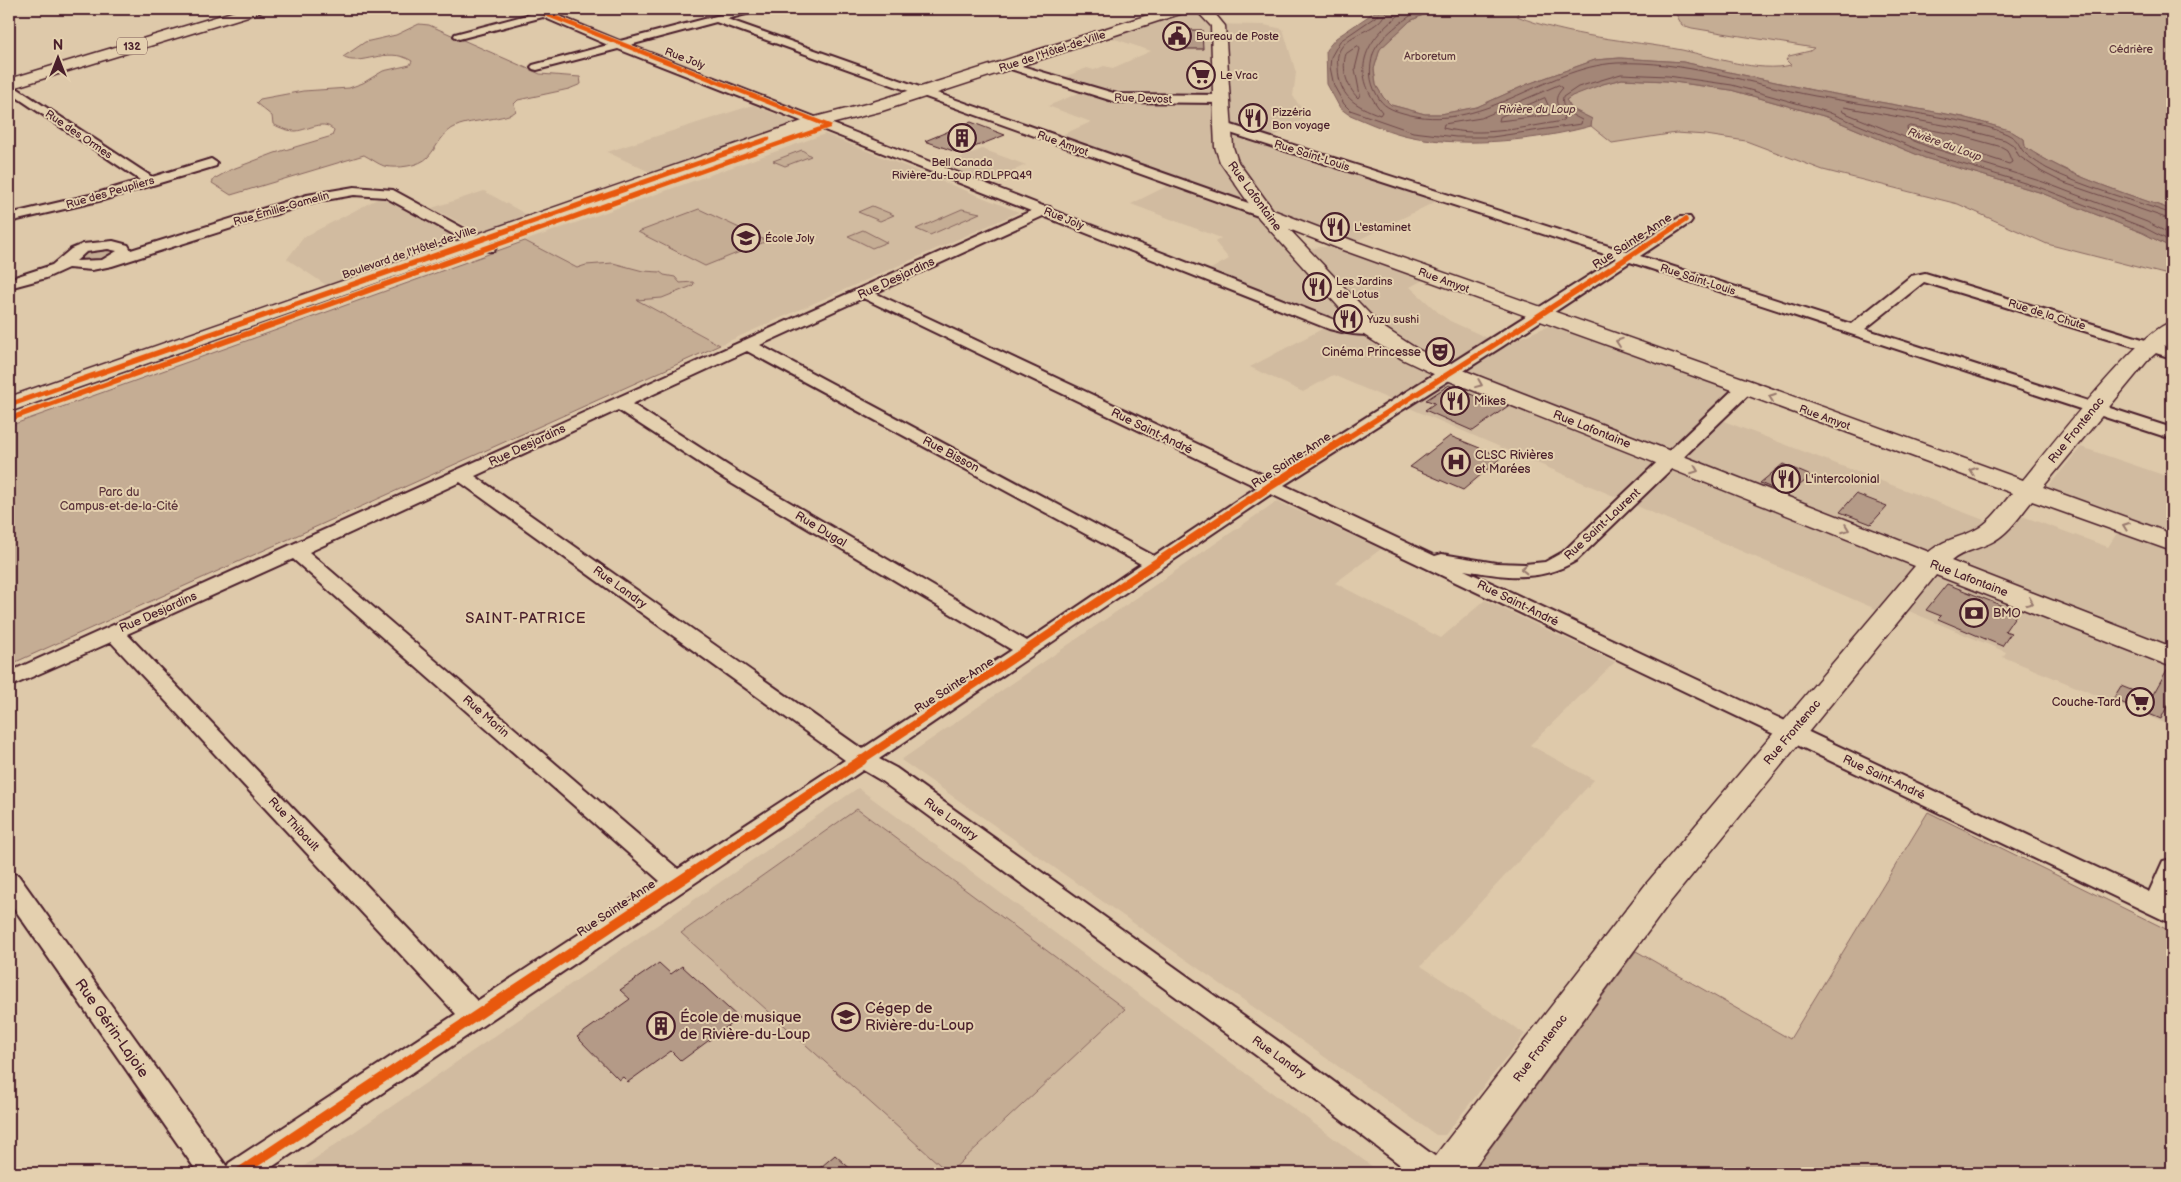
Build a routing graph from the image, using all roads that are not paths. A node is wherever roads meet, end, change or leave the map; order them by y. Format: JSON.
{"nodes":[{"id":1,"x":256,"y":9,"type":"edge"},
{"id":2,"x":533,"y":9,"type":"edge"},
{"id":3,"x":564,"y":9,"type":"edge"},
{"id":4,"x":754,"y":9,"type":"edge"},
{"id":5,"x":1182,"y":9,"type":"edge"},
{"id":6,"x":1202,"y":9,"type":"edge"},
{"id":7,"x":545,"y":14,"type":"junction"},
{"id":8,"x":716,"y":19,"type":"junction"},
{"id":9,"x":459,"y":36,"type":"dead end"},
{"id":10,"x":619,"y":44,"type":"junction"},
{"id":11,"x":1008,"y":65,"type":"junction"},
{"id":12,"x":537,"y":67,"type":"dead end"},
{"id":13,"x":9,"y":85,"type":"edge"},
{"id":14,"x":922,"y":93,"type":"junction"},
{"id":15,"x":1222,"y":100,"type":"junction"},
{"id":16,"x":823,"y":124,"type":"junction"},
{"id":17,"x":1222,"y":126,"type":"junction"},
{"id":18,"x":211,"y":163,"type":"dead end"},
{"id":19,"x":150,"y":181,"type":"junction"},
{"id":20,"x":1045,"y":210,"type":"junction"},
{"id":21,"x":1266,"y":214,"type":"junction"},
{"id":22,"x":11,"y":215,"type":"edge"},
{"id":23,"x":1685,"y":220,"type":"dead end"},
{"id":24,"x":483,"y":245,"type":"junction"},
{"id":25,"x":1347,"y":245,"type":"junction"},
{"id":26,"x":119,"y":246,"type":"junction"},
{"id":27,"x":152,"y":247,"type":"junction"},
{"id":28,"x":1301,"y":254,"type":"junction"},
{"id":29,"x":1629,"y":257,"type":"junction"},
{"id":30,"x":69,"y":259,"type":"junction"},
{"id":31,"x":110,"y":261,"type":"junction"},
{"id":32,"x":93,"y":266,"type":"junction"},
{"id":33,"x":39,"y":274,"type":"junction"},
{"id":34,"x":9,"y":284,"type":"edge"},
{"id":35,"x":864,"y":293,"type":"junction"},
{"id":36,"x":1540,"y":315,"type":"junction"},
{"id":37,"x":1372,"y":330,"type":"junction"},
{"id":38,"x":1854,"y":330,"type":"junction"},
{"id":39,"x":2165,"y":343,"type":"edge"},
{"id":40,"x":748,"y":345,"type":"junction"},
{"id":41,"x":1450,"y":373,"type":"junction"},
{"id":42,"x":1746,"y":387,"type":"junction"},
{"id":43,"x":619,"y":403,"type":"junction"},
{"id":44,"x":9,"y":405,"type":"edge"},
{"id":45,"x":2094,"y":408,"type":"junction"},
{"id":46,"x":9,"y":419,"type":"edge"},
{"id":47,"x":2172,"y":434,"type":"edge"},
{"id":48,"x":1670,"y":460,"type":"junction"},
{"id":49,"x":462,"y":474,"type":"junction"},
{"id":50,"x":1270,"y":487,"type":"junction"},
{"id":51,"x":2026,"y":491,"type":"junction"},
{"id":52,"x":2172,"y":543,"type":"edge"},
{"id":53,"x":295,"y":550,"type":"junction"},
{"id":54,"x":1421,"y":557,"type":"junction"},
{"id":55,"x":1932,"y":563,"type":"junction"},
{"id":56,"x":1155,"y":564,"type":"junction"},
{"id":57,"x":113,"y":632,"type":"junction"},
{"id":58,"x":1027,"y":650,"type":"junction"},
{"id":59,"x":2172,"y":658,"type":"edge"},
{"id":60,"x":9,"y":680,"type":"edge"},
{"id":61,"x":1791,"y":734,"type":"junction"},
{"id":62,"x":860,"y":760,"type":"junction"},
{"id":63,"x":2172,"y":868,"type":"edge"},
{"id":64,"x":9,"y":882,"type":"edge"},
{"id":65,"x":677,"y":882,"type":"junction"},
{"id":66,"x":2164,"y":910,"type":"edge"},
{"id":67,"x":475,"y":1016,"type":"junction"},
{"id":68,"x":216,"y":1173,"type":"edge"},
{"id":69,"x":239,"y":1173,"type":"edge"},
{"id":70,"x":1434,"y":1173,"type":"edge"},
{"id":71,"x":1446,"y":1173,"type":"edge"}],
"edges":[{"from":1,"to":13,"type":"main road","number":"132"},
{"from":2,"to":7,"type":"street","name":"Rue Joly"},
{"from":3,"to":7,"type":"street"},
{"from":4,"to":8,"type":"street"},
{"from":5,"to":11,"type":"main road","name":"Rue de l'Hôtel-de-Ville"},
{"from":6,"to":15,"type":"main road","name":"Rue Lafontaine"},
{"from":7,"to":9,"type":"street"},
{"from":7,"to":10,"type":"street","name":"Rue Joly"},
{"from":8,"to":10,"type":"street"},
{"from":8,"to":14,"type":"street","name":"Rue Amyot"},
{"from":10,"to":12,"type":"street"},
{"from":10,"to":16,"type":"street","name":"Rue Joly"},
{"from":11,"to":14,"type":"main road","name":"Rue de l'Hôtel-de-Ville"},
{"from":11,"to":15,"type":"street","name":"Rue Devost"},
{"from":13,"to":19,"type":"street","name":"Rue des Ormes"},
{"from":14,"to":16,"type":"main road","name":"Boulevard de l'Hôtel-de-Ville"},
{"from":14,"to":21,"type":"street","name":"Rue Amyot"},
{"from":15,"to":17,"type":"main road","name":"Rue Lafontaine"},
{"from":16,"to":20,"type":"street","name":"Rue Joly"},
{"from":16,"to":24,"type":"main road","name":"Boulevard de l'Hôtel-de-Ville"},
{"from":17,"to":21,"type":"main road","name":"Rue Lafontaine"},
{"from":17,"to":29,"type":"street","name":"Rue Saint-Louis"},
{"from":18,"to":19,"type":"street","name":"Rue des Peupliers"},
{"from":19,"to":22,"type":"street","name":"Rue des Peupliers"},
{"from":20,"to":35,"type":"street","name":"Rue Desjardins"},
{"from":20,"to":37,"type":"street","name":"Rue Joly"},
{"from":21,"to":25,"type":"main road","name":"Rue Amyot"},
{"from":21,"to":28,"type":"main road","name":"Rue Lafontaine"},
{"from":23,"to":29,"type":"street","name":"Rue Sainte-Anne"},
{"from":24,"to":27,"type":"street","name":"Rue Émilie-Gamelin"},
{"from":24,"to":44,"type":"main road","name":"Boulevard de l'Hôtel-de-Ville"},
{"from":24,"to":46,"type":"main road","name":"Boulevard de l'Hôtel-de-Ville"},
{"from":25,"to":28,"type":"main road"},
{"from":25,"to":36,"type":"main road","name":"Rue Amyot"},
{"from":26,"to":27,"type":"street","name":"Rue Émilie-Gamelin"},
{"from":26,"to":30,"type":"street","name":"Rue Émilie-Gamelin"},
{"from":26,"to":31,"type":"street"},
{"from":27,"to":31,"type":"street","name":"Rue Émilie-Gamelin"},
{"from":28,"to":37,"type":"main road","name":"Rue Lafontaine"},
{"from":29,"to":36,"type":"street","name":"Rue Sainte-Anne"},
{"from":29,"to":38,"type":"street","name":"Rue Saint-Louis"},
{"from":30,"to":32,"type":"street","name":"Rue Émilie-Gamelin"},
{"from":30,"to":33,"type":"street"},
{"from":31,"to":32,"type":"street","name":"Rue Émilie-Gamelin"},
{"from":32,"to":33,"type":"street"},
{"from":33,"to":34,"type":"street"},
{"from":35,"to":40,"type":"street","name":"Rue Desjardins"},
{"from":35,"to":50,"type":"street","name":"Rue Saint-André"},
{"from":36,"to":41,"type":"street","name":"Rue Sainte-Anne"},
{"from":42,"to":36,"type":"main road","name":"Rue Amyot","one_way":true},
{"from":37,"to":41,"type":"main road","name":"Rue Lafontaine"},
{"from":38,"to":39,"type":"street","name":"Rue de la Chute"},
{"from":38,"to":45,"type":"street","name":"Rue Saint-Louis"},
{"from":39,"to":45,"type":"main road","name":"Rue Frontenac"},
{"from":40,"to":43,"type":"street","name":"Rue Desjardins"},
{"from":40,"to":56,"type":"street","name":"Rue Bisson"},
{"from":41,"to":48,"type":"main road","name":"Rue Lafontaine","one_way":true},
{"from":41,"to":50,"type":"street","name":"Rue Sainte-Anne"},
{"from":42,"to":48,"type":"street","name":"Rue Saint-Laurent"},
{"from":51,"to":42,"type":"main road","name":"Rue Amyot","one_way":true},
{"from":43,"to":49,"type":"street","name":"Rue Desjardins"},
{"from":43,"to":58,"type":"street","name":"Rue Dugal"},
{"from":45,"to":47,"type":"street","name":"Rue Saint-Louis"},
{"from":45,"to":51,"type":"main road","name":"Rue Frontenac"},
{"from":48,"to":54,"type":"street","name":"Rue Saint-Laurent","one_way":true},
{"from":48,"to":55,"type":"main road","name":"Rue Lafontaine","one_way":true},
{"from":49,"to":53,"type":"street","name":"Rue Desjardins"},
{"from":49,"to":62,"type":"street","name":"Rue Landry"},
{"from":50,"to":54,"type":"street","name":"Rue Saint-André"},
{"from":50,"to":56,"type":"street","name":"Rue Sainte-Anne"},
{"from":52,"to":51,"type":"main road","name":"Rue Amyot","one_way":true},
{"from":51,"to":55,"type":"main road","name":"Rue Frontenac"},
{"from":53,"to":57,"type":"street","name":"Rue Desjardins"},
{"from":53,"to":65,"type":"street","name":"Rue Morin"},
{"from":54,"to":61,"type":"street","name":"Rue Saint-André"},
{"from":55,"to":59,"type":"main road","name":"Rue Lafontaine","one_way":true},
{"from":55,"to":61,"type":"main road","name":"Rue Frontenac"},
{"from":56,"to":58,"type":"street","name":"Rue Sainte-Anne"},
{"from":57,"to":60,"type":"street","name":"Rue Desjardins"},
{"from":57,"to":67,"type":"street","name":"Rue Thibault"},
{"from":58,"to":62,"type":"street","name":"Rue Sainte-Anne"},
{"from":61,"to":66,"type":"street","name":"Rue Saint-André"},
{"from":61,"to":71,"type":"main road","name":"Rue Frontenac"},
{"from":62,"to":65,"type":"street","name":"Rue Sainte-Anne"},
{"from":62,"to":70,"type":"street","name":"Rue Landry"},
{"from":63,"to":66,"type":"street"},
{"from":64,"to":68,"type":"street","name":"Rue Gérin-Lajoie"},
{"from":65,"to":67,"type":"street","name":"Rue Sainte-Anne"},
{"from":67,"to":69,"type":"street","name":"Rue Sainte-Anne"}]}
